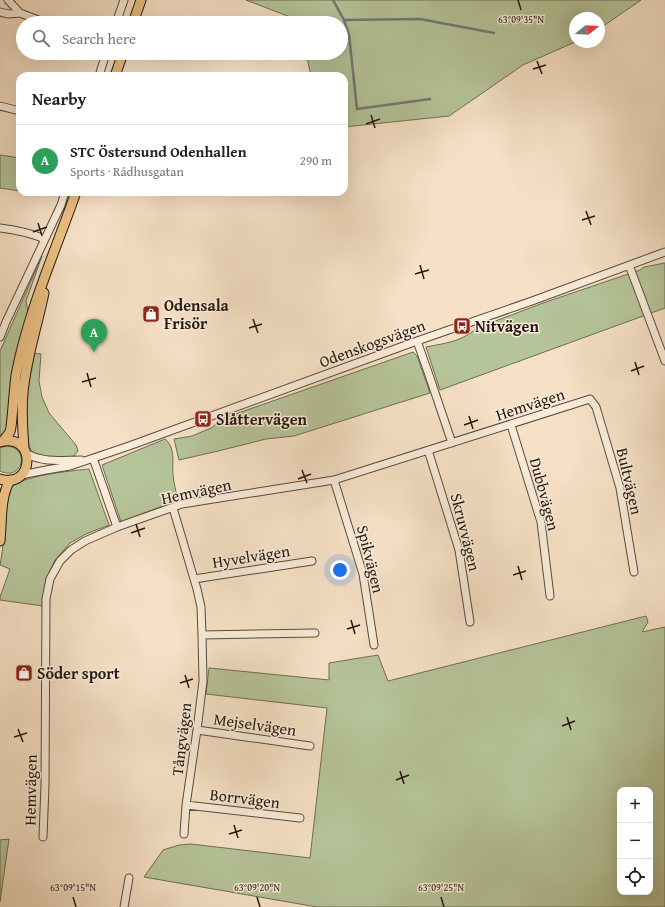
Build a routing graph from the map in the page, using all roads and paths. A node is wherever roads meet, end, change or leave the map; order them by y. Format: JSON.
{"nodes":[{"id":1,"x":8,"y":0,"type":"edge"},
{"id":2,"x":124,"y":0,"type":"edge"},
{"id":3,"x":141,"y":0,"type":"edge"},
{"id":4,"x":0,"y":12,"type":"edge"},
{"id":5,"x":20,"y":13,"type":"junction"},
{"id":6,"x":28,"y":16,"type":"edge"},
{"id":7,"x":118,"y":16,"type":"edge"},
{"id":8,"x":135,"y":16,"type":"edge"},
{"id":9,"x":104,"y":60,"type":"edge"},
{"id":10,"x":121,"y":60,"type":"edge"},
{"id":11,"x":100,"y":72,"type":"edge"},
{"id":12,"x":116,"y":72,"type":"edge"},
{"id":13,"x":0,"y":106,"type":"edge"},
{"id":14,"x":16,"y":110,"type":"edge"},
{"id":15,"x":64,"y":196,"type":"edge"},
{"id":16,"x":75,"y":196,"type":"edge"},
{"id":17,"x":0,"y":228,"type":"edge"},
{"id":18,"x":45,"y":239,"type":"junction"},
{"id":19,"x":665,"y":252,"type":"edge"},
{"id":20,"x":54,"y":253,"type":"junction"},
{"id":21,"x":629,"y":265,"type":"junction"},
{"id":22,"x":3,"y":321,"type":"edge"},
{"id":23,"x":0,"y":337,"type":"edge"},
{"id":24,"x":417,"y":342,"type":"junction"},
{"id":25,"x":663,"y":352,"type":"edge"},
{"id":26,"x":665,"y":361,"type":"edge"},
{"id":27,"x":590,"y":400,"type":"joint"},
{"id":28,"x":511,"y":425,"type":"junction"},
{"id":29,"x":2,"y":441,"type":"edge"},
{"id":30,"x":452,"y":443,"type":"junction"},
{"id":31,"x":428,"y":450,"type":"junction"},
{"id":32,"x":25,"y":452,"type":"junction"},
{"id":33,"x":90,"y":459,"type":"junction"},
{"id":34,"x":21,"y":475,"type":"junction"},
{"id":35,"x":0,"y":479,"type":"edge"},
{"id":36,"x":10,"y":480,"type":"junction"},
{"id":37,"x":334,"y":480,"type":"junction"},
{"id":38,"x":172,"y":508,"type":"junction"},
{"id":39,"x":117,"y":527,"type":"junction"},
{"id":40,"x":0,"y":541,"type":"edge"},
{"id":41,"x":312,"y":561,"type":"dead end"},
{"id":42,"x":634,"y":572,"type":"dead end"},
{"id":43,"x":194,"y":579,"type":"junction"},
{"id":44,"x":550,"y":596,"type":"dead end"},
{"id":45,"x":470,"y":622,"type":"dead end"},
{"id":46,"x":315,"y":633,"type":"dead end"},
{"id":47,"x":202,"y":635,"type":"junction"},
{"id":48,"x":374,"y":645,"type":"dead end"},
{"id":49,"x":197,"y":730,"type":"junction"},
{"id":50,"x":310,"y":746,"type":"dead end"},
{"id":51,"x":186,"y":805,"type":"junction"},
{"id":52,"x":300,"y":818,"type":"dead end"},
{"id":53,"x":184,"y":834,"type":"dead end"},
{"id":54,"x":43,"y":837,"type":"dead end"},
{"id":55,"x":129,"y":878,"type":"dead end"},
{"id":56,"x":124,"y":907,"type":"edge"}],
"edges":[{"from":1,"to":5,"type":"street"},
{"from":2,"to":7,"type":"street"},
{"from":3,"to":8,"type":"main road"},
{"from":4,"to":5,"type":"street"},
{"from":5,"to":6,"type":"street"},
{"from":9,"to":11,"type":"street"},
{"from":10,"to":12,"type":"main road"},
{"from":13,"to":14,"type":"street"},
{"from":15,"to":18,"type":"street"},
{"from":16,"to":20,"type":"main road"},
{"from":17,"to":18,"type":"street"},
{"from":18,"to":22,"type":"street"},
{"from":19,"to":21,"type":"street","name":"Odenskogsvägen"},
{"from":20,"to":29,"type":"main road"},
{"from":20,"to":32,"type":"main road"},
{"from":21,"to":24,"type":"street","name":"Odenskogsvägen"},
{"from":21,"to":25,"type":"street"},
{"from":22,"to":23,"type":"street"},
{"from":24,"to":30,"type":"street"},
{"from":24,"to":33,"type":"street","name":"Odenskogsvägen"},
{"from":25,"to":26,"type":"street"},
{"from":27,"to":28,"type":"street","name":"Hemvägen"},
{"from":27,"to":42,"type":"street","name":"Bultvägen"},
{"from":28,"to":30,"type":"street","name":"Hemvägen"},
{"from":28,"to":44,"type":"street","name":"Dubbvägen"},
{"from":29,"to":32,"type":"main road"},
{"from":30,"to":31,"type":"street","name":"Hemvägen"},
{"from":31,"to":37,"type":"street","name":"Hemvägen"},
{"from":31,"to":45,"type":"street","name":"Skruvvägen"},
{"from":32,"to":33,"type":"street","name":"Odenskogsvägen"},
{"from":32,"to":34,"type":"main road"},
{"from":33,"to":34,"type":"street","name":"Odenskogsvägen"},
{"from":33,"to":39,"type":"street"},
{"from":34,"to":36,"type":"main road"},
{"from":35,"to":36,"type":"main road"},
{"from":36,"to":40,"type":"main road"},
{"from":37,"to":38,"type":"street","name":"Hemvägen"},
{"from":37,"to":48,"type":"street","name":"Spikvägen"},
{"from":38,"to":39,"type":"street","name":"Hemvägen"},
{"from":38,"to":43,"type":"street","name":"Tångvägen"},
{"from":39,"to":54,"type":"street","name":"Hemvägen"},
{"from":41,"to":43,"type":"street","name":"Hyvelvägen"},
{"from":43,"to":47,"type":"street","name":"Tångvägen"},
{"from":46,"to":47,"type":"street"},
{"from":47,"to":49,"type":"street","name":"Tångvägen"},
{"from":49,"to":50,"type":"street","name":"Mejselvägen"},
{"from":49,"to":51,"type":"street","name":"Tångvägen"},
{"from":51,"to":52,"type":"street","name":"Borrvägen"},
{"from":51,"to":53,"type":"street","name":"Tångvägen"},
{"from":55,"to":56,"type":"street"}]}
